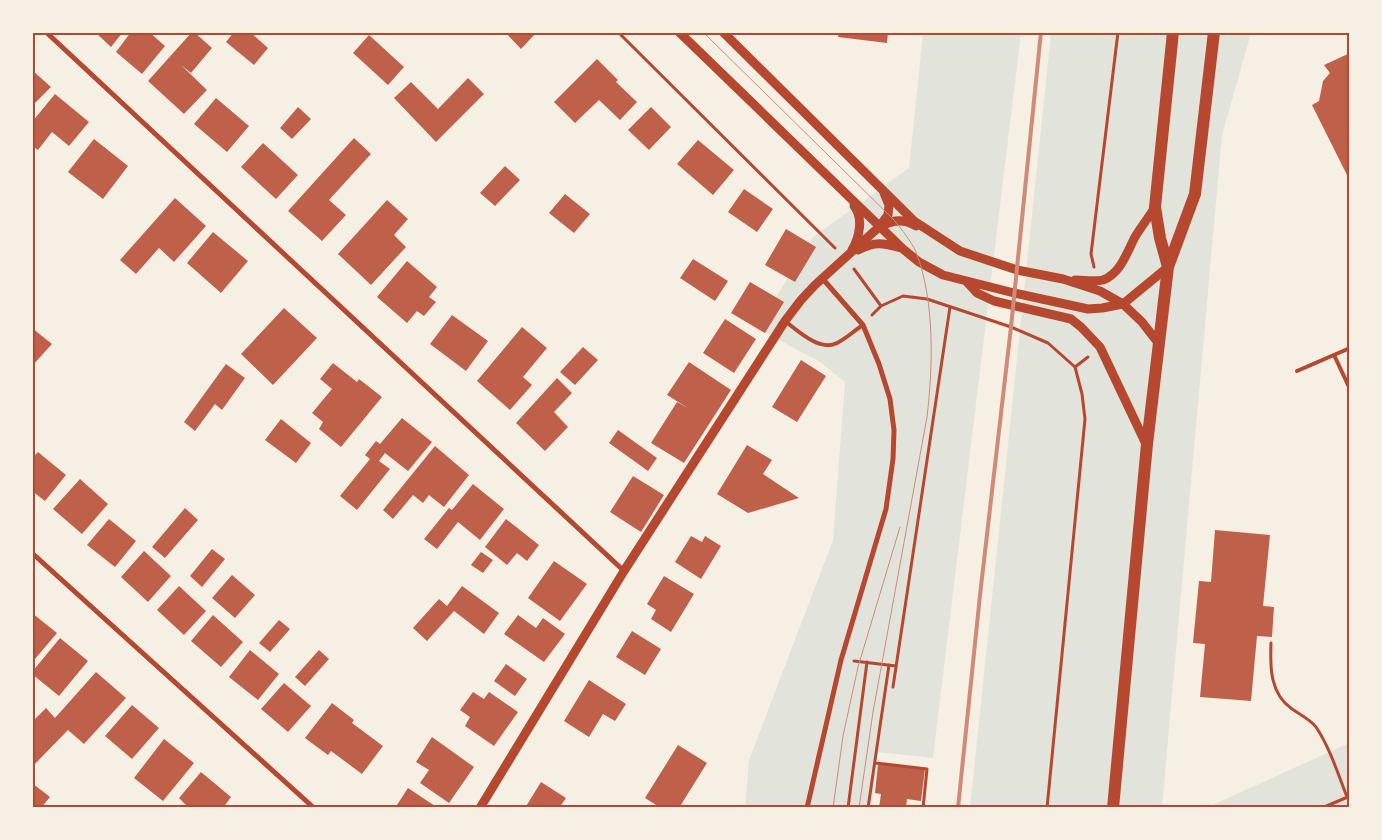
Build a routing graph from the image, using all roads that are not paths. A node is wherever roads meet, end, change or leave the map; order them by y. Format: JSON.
{"nodes":[{"id":1,"x":46,"y":32,"type":"edge"},
{"id":2,"x":680,"y":32,"type":"edge"},
{"id":3,"x":723,"y":32,"type":"edge"},
{"id":4,"x":1173,"y":32,"type":"edge"},
{"id":5,"x":1214,"y":32,"type":"edge"},
{"id":6,"x":841,"y":190,"type":"junction"},
{"id":7,"x":884,"y":193,"type":"junction"},
{"id":8,"x":1155,"y":207,"type":"junction"},
{"id":9,"x":879,"y":227,"type":"junction"},
{"id":10,"x":903,"y":249,"type":"junction"},
{"id":11,"x":960,"y":251,"type":"junction"},
{"id":12,"x":848,"y":256,"type":"junction"},
{"id":13,"x":1168,"y":268,"type":"junction"},
{"id":14,"x":822,"y":278,"type":"junction"},
{"id":15,"x":1063,"y":279,"type":"junction"},
{"id":16,"x":966,"y":281,"type":"junction"},
{"id":17,"x":1123,"y":304,"type":"junction"},
{"id":18,"x":785,"y":321,"type":"junction"},
{"id":19,"x":863,"y":325,"type":"junction"},
{"id":20,"x":1159,"y":344,"type":"junction"},
{"id":21,"x":1350,"y":348,"type":"edge"},
{"id":22,"x":1334,"y":355,"type":"junction"},
{"id":23,"x":1297,"y":371,"type":"dead end"},
{"id":24,"x":1350,"y":388,"type":"edge"},
{"id":25,"x":1146,"y":444,"type":"junction"},
{"id":26,"x":32,"y":552,"type":"edge"},
{"id":27,"x":624,"y":571,"type":"junction"},
{"id":28,"x":314,"y":808,"type":"edge"},
{"id":29,"x":480,"y":808,"type":"edge"},
{"id":30,"x":807,"y":808,"type":"edge"},
{"id":31,"x":1113,"y":808,"type":"edge"}],
"edges":[{"from":1,"to":27,"type":"street"},
{"from":2,"to":6,"type":"street"},
{"from":3,"to":7,"type":"street"},
{"from":4,"to":8,"type":"main road"},
{"from":5,"to":13,"type":"main road"},
{"from":6,"to":9,"type":"street"},
{"from":6,"to":12,"type":"street"},
{"from":7,"to":9,"type":"street"},
{"from":7,"to":11,"type":"street"},
{"from":8,"to":13,"type":"main road"},
{"from":8,"to":15,"type":"street"},
{"from":9,"to":10,"type":"street"},
{"from":9,"to":11,"type":"street"},
{"from":9,"to":12,"type":"street"},
{"from":10,"to":12,"type":"street"},
{"from":10,"to":16,"type":"street"},
{"from":11,"to":15,"type":"street"},
{"from":12,"to":14,"type":"street"},
{"from":13,"to":17,"type":"street"},
{"from":13,"to":20,"type":"main road"},
{"from":14,"to":18,"type":"street"},
{"from":14,"to":19,"type":"street"},
{"from":15,"to":17,"type":"street"},
{"from":16,"to":17,"type":"street"},
{"from":16,"to":25,"type":"street"},
{"from":17,"to":20,"type":"street"},
{"from":18,"to":19,"type":"lane"},
{"from":18,"to":27,"type":"street"},
{"from":19,"to":30,"type":"street"},
{"from":20,"to":25,"type":"main road"},
{"from":21,"to":22,"type":"lane"},
{"from":22,"to":23,"type":"lane"},
{"from":22,"to":24,"type":"lane"},
{"from":25,"to":31,"type":"main road"},
{"from":26,"to":28,"type":"street"},
{"from":27,"to":29,"type":"street"}]}
